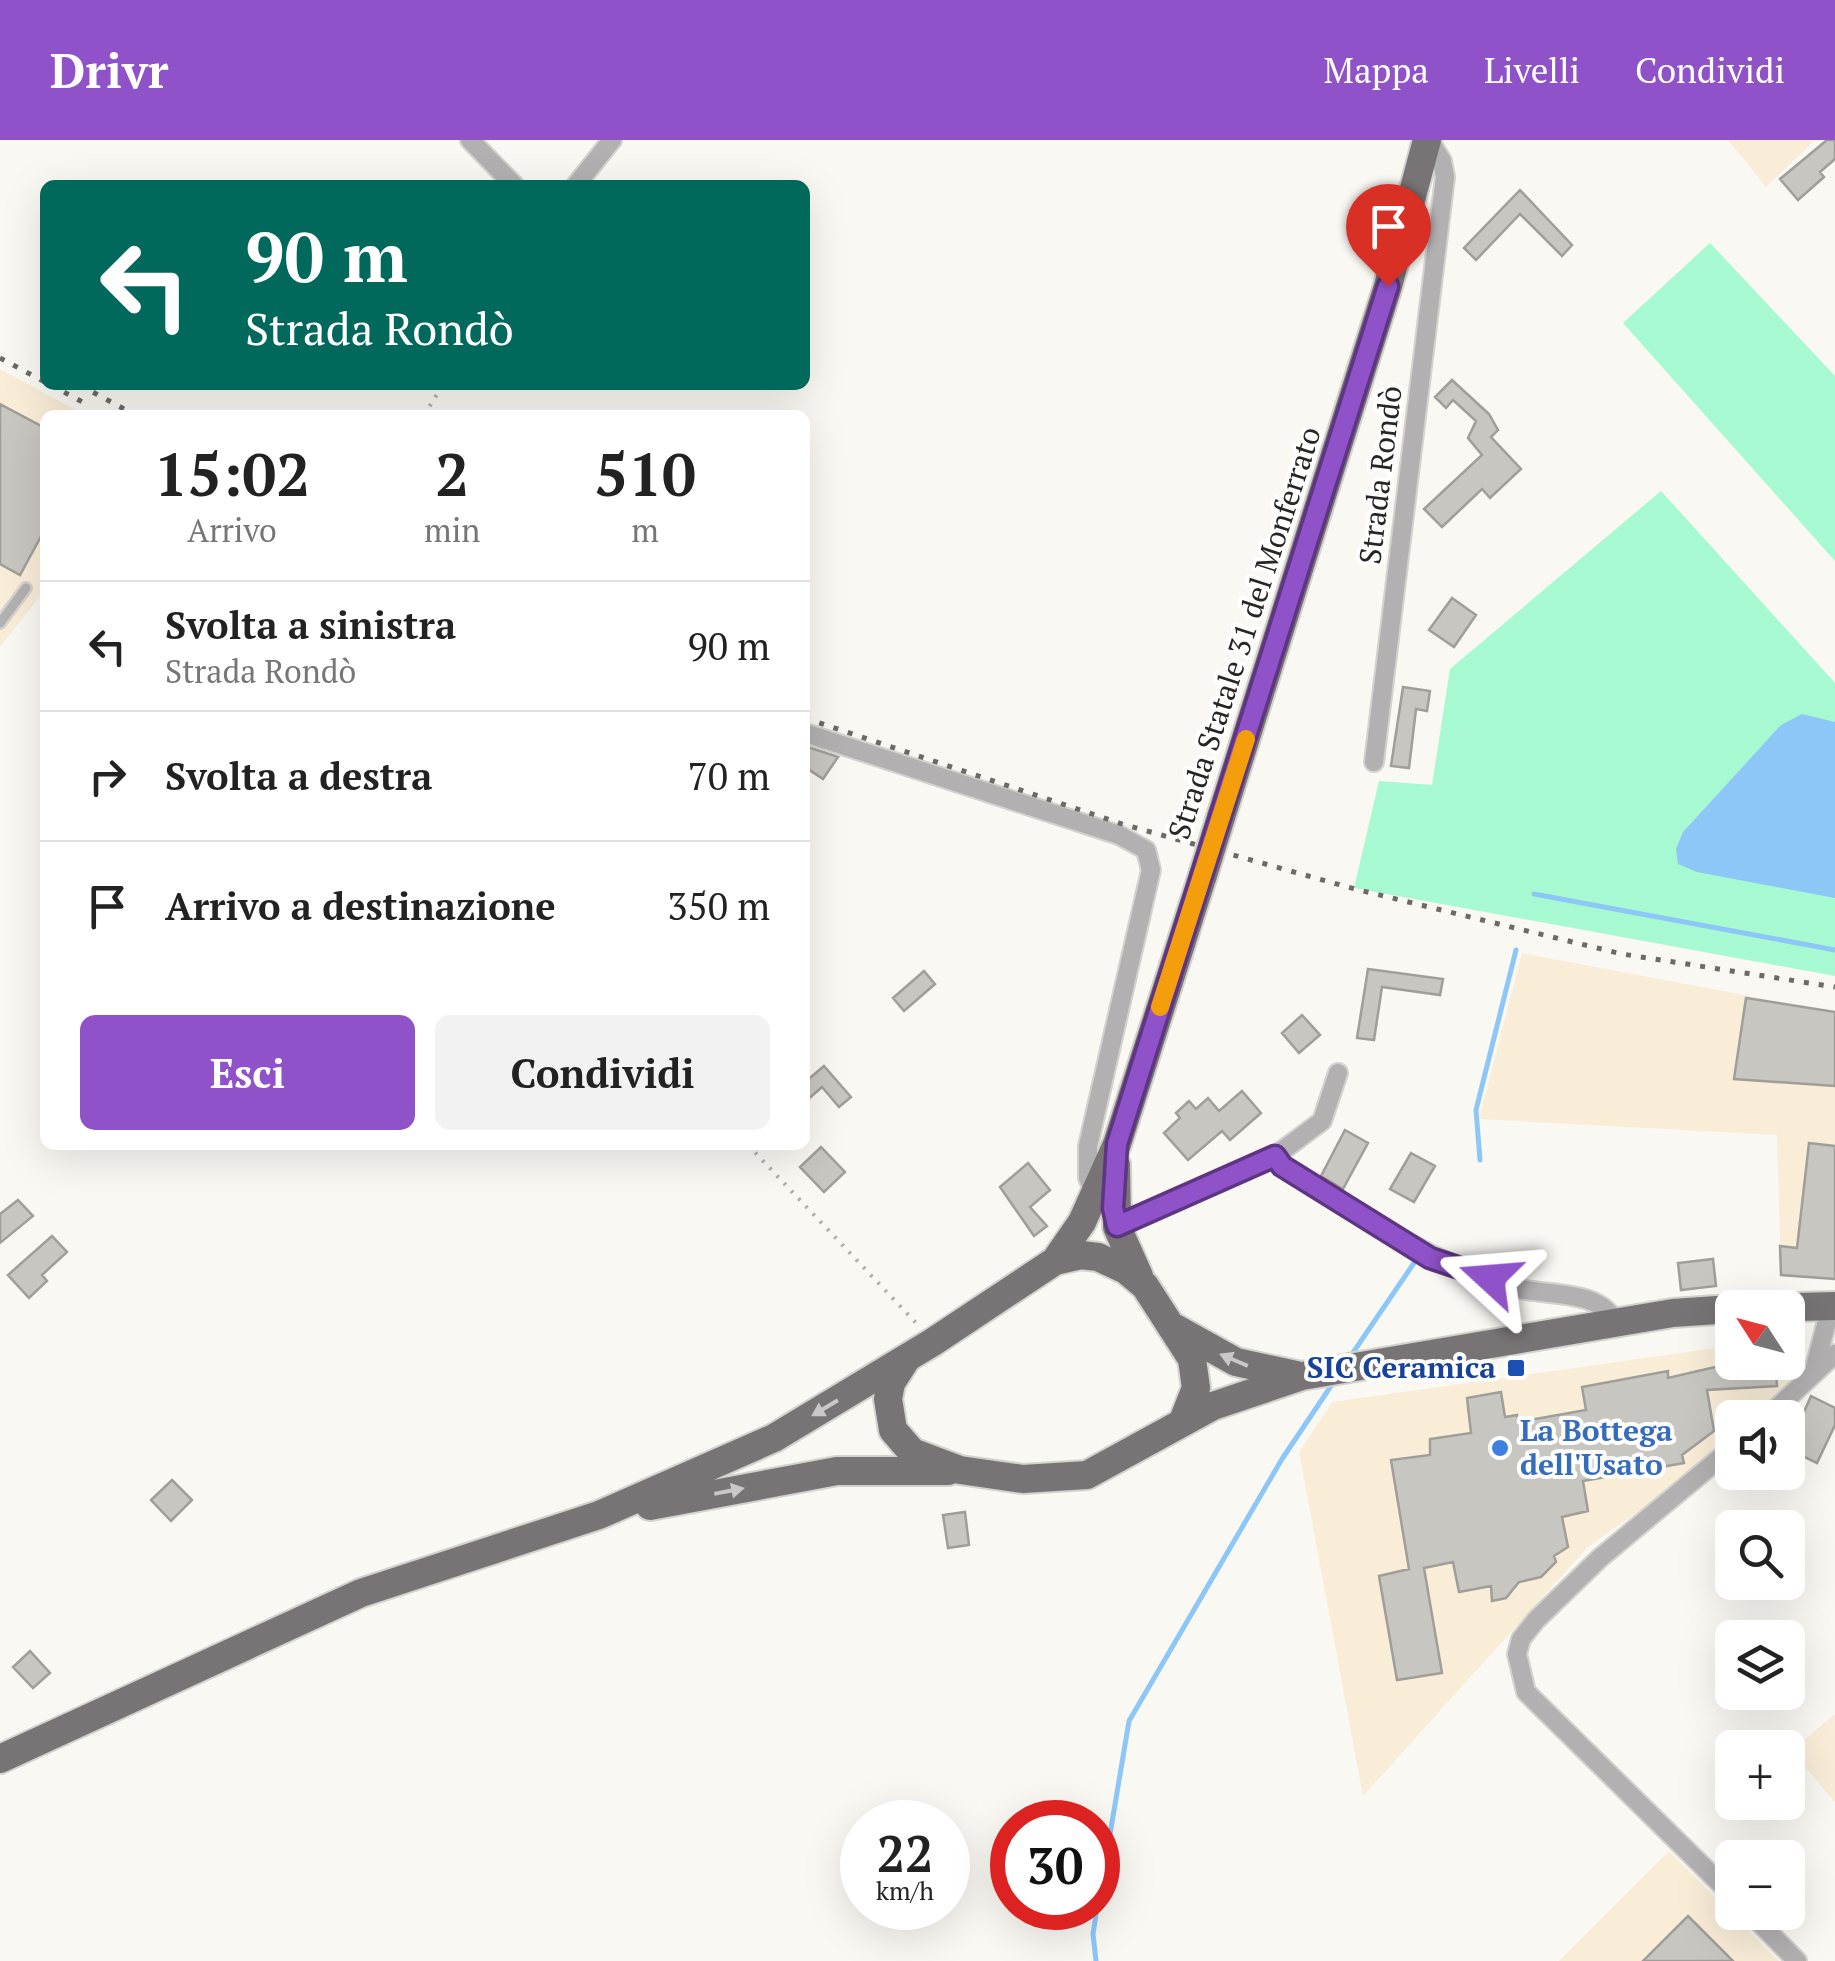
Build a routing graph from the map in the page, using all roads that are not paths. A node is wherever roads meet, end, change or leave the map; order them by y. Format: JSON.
{"nodes":[{"id":1,"x":470,"y":140,"type":"edge"},
{"id":2,"x":612,"y":140,"type":"edge"},
{"id":3,"x":1428,"y":140,"type":"edge"},
{"id":4,"x":509,"y":180,"type":"edge"},
{"id":5,"x":580,"y":180,"type":"edge"},
{"id":6,"x":26,"y":588,"type":"dead end"},
{"id":7,"x":0,"y":623,"type":"edge"},
{"id":8,"x":810,"y":735,"type":"edge"},
{"id":9,"x":1374,"y":762,"type":"dead end"},
{"id":10,"x":1338,"y":1073,"type":"dead end"},
{"id":11,"x":1275,"y":1156,"type":"junction"},
{"id":12,"x":1109,"y":1212,"type":"junction"},
{"id":13,"x":1055,"y":1261,"type":"junction"},
{"id":14,"x":1145,"y":1286,"type":"junction"},
{"id":15,"x":1833,"y":1306,"type":"edge"},
{"id":16,"x":1805,"y":1307,"type":"edge"},
{"id":17,"x":1715,"y":1311,"type":"edge"},
{"id":18,"x":1615,"y":1323,"type":"junction"},
{"id":19,"x":1174,"y":1327,"type":"junction"},
{"id":20,"x":1835,"y":1354,"type":"edge"},
{"id":21,"x":908,"y":1357,"type":"junction"},
{"id":22,"x":1814,"y":1372,"type":"junction"},
{"id":23,"x":1310,"y":1376,"type":"junction"},
{"id":24,"x":1785,"y":1400,"type":"edge"},
{"id":25,"x":1184,"y":1421,"type":"junction"},
{"id":26,"x":1715,"y":1462,"type":"edge"},
{"id":27,"x":960,"y":1470,"type":"junction"},
{"id":28,"x":599,"y":1515,"type":"junction"},
{"id":29,"x":7,"y":1753,"type":"edge"},
{"id":30,"x":1715,"y":1879,"type":"edge"},
{"id":31,"x":1766,"y":1930,"type":"edge"},
{"id":32,"x":1796,"y":1961,"type":"edge"}],
"edges":[{"from":1,"to":4,"type":"street"},
{"from":2,"to":5,"type":"street"},
{"from":3,"to":9,"type":"street","name":"Strada Rondò"},
{"from":3,"to":12,"type":"main road","name":"Strada Statale 31 del Monferrato","bridge":true},
{"from":6,"to":7,"type":"lane"},
{"from":8,"to":12,"type":"street"},
{"from":10,"to":11,"type":"street"},
{"from":11,"to":12,"type":"street"},
{"from":11,"to":18,"type":"street"},
{"from":12,"to":13,"type":"main road","name":"Strada Statale 31 del Monferrato"},
{"from":12,"to":14,"type":"main road","name":"Strada Statale 31 del Monferrato"},
{"from":13,"to":14,"type":"main road"},
{"from":13,"to":21,"type":"main road"},
{"from":14,"to":19,"type":"main road"},
{"from":15,"to":16,"type":"main road"},
{"from":15,"to":22,"type":"street"},
{"from":17,"to":18,"type":"main road"},
{"from":18,"to":23,"type":"main road"},
{"from":23,"to":19,"type":"main road","one_way":true},
{"from":19,"to":25,"type":"main road"},
{"from":20,"to":22,"type":"street"},
{"from":21,"to":27,"type":"main road"},
{"from":21,"to":28,"type":"main road","one_way":true},
{"from":22,"to":24,"type":"street"},
{"from":23,"to":25,"type":"main road"},
{"from":25,"to":27,"type":"main road"},
{"from":26,"to":30,"type":"street"},
{"from":28,"to":27,"type":"main road","one_way":true},
{"from":28,"to":29,"type":"main road"},
{"from":31,"to":32,"type":"street"}]}
